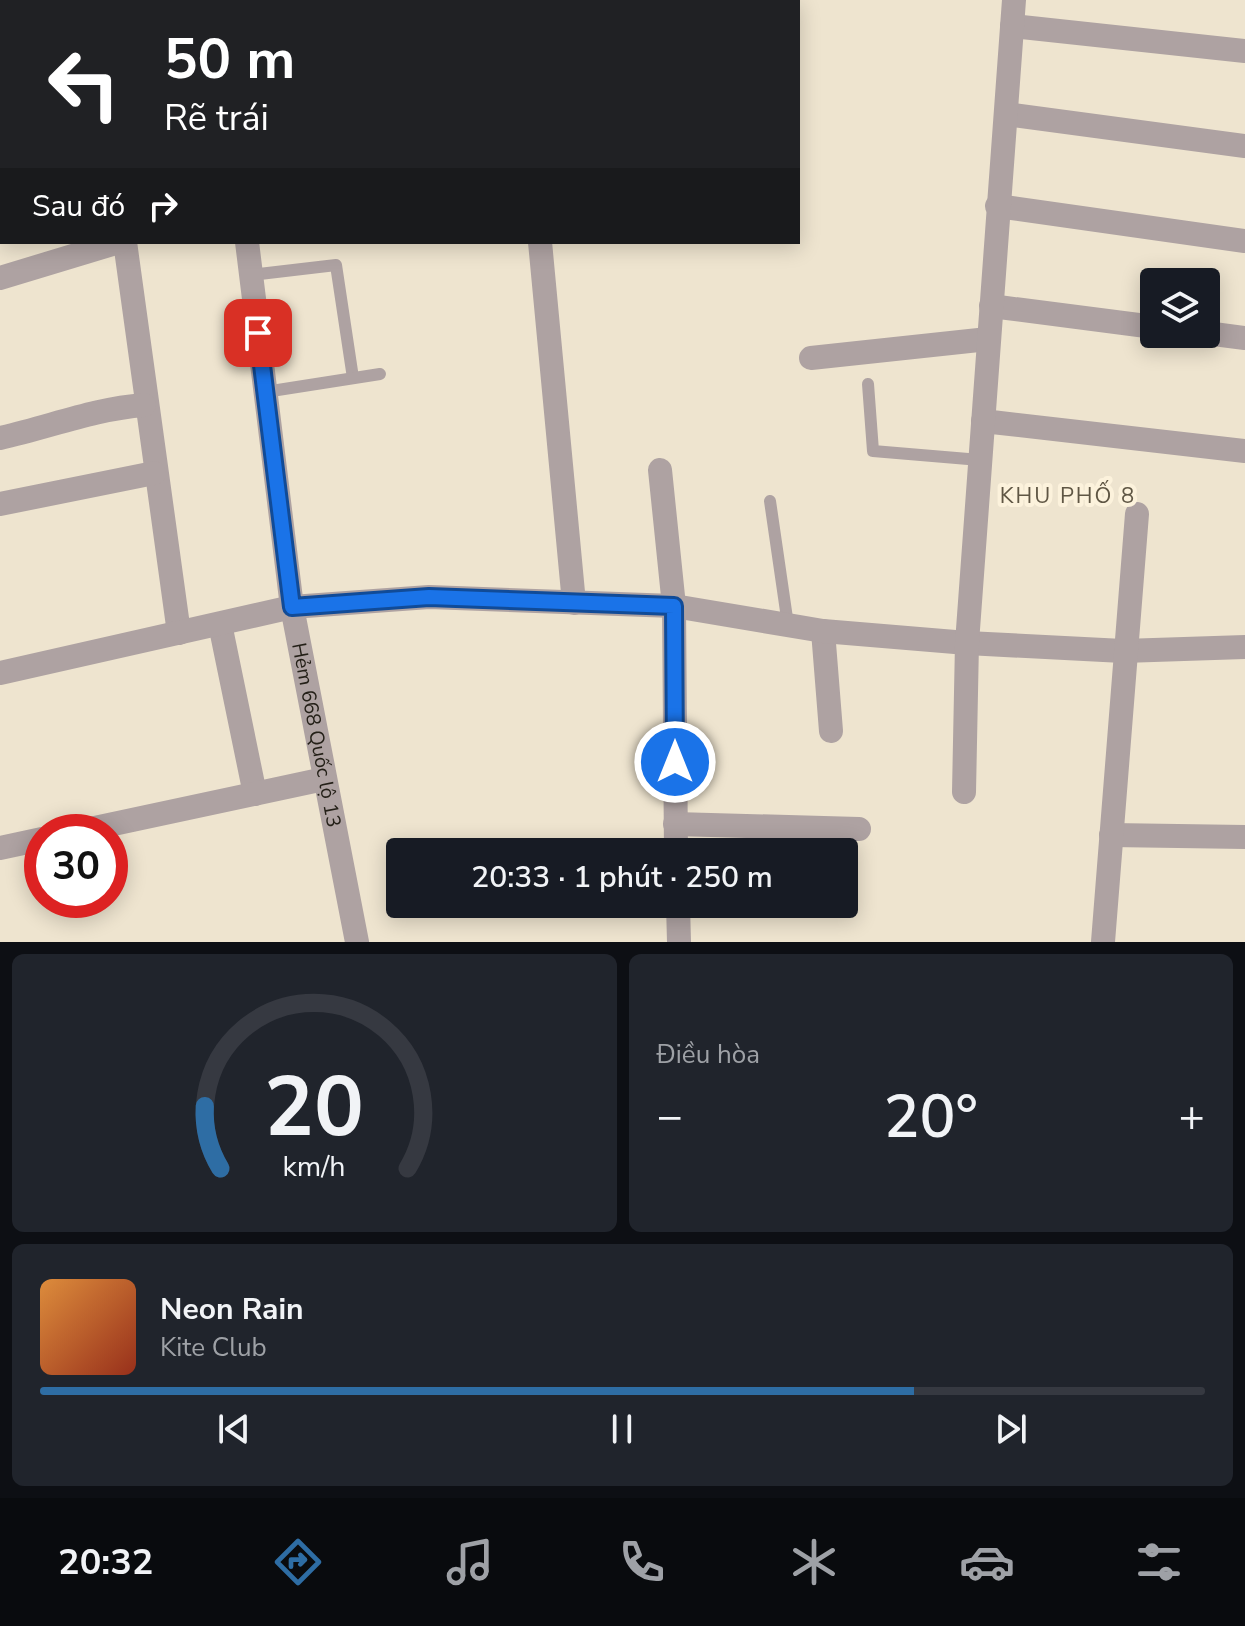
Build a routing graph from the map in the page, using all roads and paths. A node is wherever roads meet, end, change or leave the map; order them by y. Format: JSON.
{"nodes":[{"id":1,"x":1014,"y":0,"type":"edge"},
{"id":2,"x":1012,"y":26,"type":"junction"},
{"id":3,"x":1245,"y":51,"type":"edge"},
{"id":4,"x":1006,"y":114,"type":"junction"},
{"id":5,"x":1245,"y":146,"type":"edge"},
{"id":6,"x":997,"y":206,"type":"junction"},
{"id":7,"x":1245,"y":241,"type":"edge"},
{"id":8,"x":115,"y":244,"type":"edge"},
{"id":9,"x":122,"y":244,"type":"edge"},
{"id":10,"x":247,"y":244,"type":"edge"},
{"id":11,"x":540,"y":244,"type":"edge"},
{"id":12,"x":251,"y":275,"type":"junction"},
{"id":13,"x":0,"y":278,"type":"edge"},
{"id":14,"x":991,"y":306,"type":"junction"},
{"id":15,"x":1140,"y":325,"type":"edge"},
{"id":16,"x":1220,"y":335,"type":"edge"},
{"id":17,"x":1245,"y":338,"type":"edge"},
{"id":18,"x":988,"y":339,"type":"junction"},
{"id":19,"x":811,"y":358,"type":"dead end"},
{"id":20,"x":380,"y":374,"type":"dead end"},
{"id":21,"x":353,"y":378,"type":"junction"},
{"id":22,"x":868,"y":384,"type":"dead end"},
{"id":23,"x":265,"y":392,"type":"junction"},
{"id":24,"x":144,"y":405,"type":"junction"},
{"id":25,"x":983,"y":421,"type":"junction"},
{"id":26,"x":0,"y":438,"type":"edge"},
{"id":27,"x":1245,"y":451,"type":"edge"},
{"id":28,"x":980,"y":460,"type":"junction"},
{"id":29,"x":660,"y":470,"type":"dead end"},
{"id":30,"x":154,"y":473,"type":"junction"},
{"id":31,"x":770,"y":501,"type":"dead end"},
{"id":32,"x":0,"y":504,"type":"edge"},
{"id":33,"x":1137,"y":514,"type":"dead end"},
{"id":34,"x":574,"y":603,"type":"junction"},
{"id":35,"x":674,"y":606,"type":"junction"},
{"id":36,"x":292,"y":607,"type":"junction"},
{"id":37,"x":220,"y":624,"type":"junction"},
{"id":38,"x":788,"y":625,"type":"junction"},
{"id":39,"x":823,"y":631,"type":"junction"},
{"id":40,"x":179,"y":633,"type":"junction"},
{"id":41,"x":967,"y":643,"type":"junction"},
{"id":42,"x":1245,"y":647,"type":"edge"},
{"id":43,"x":1123,"y":651,"type":"junction"},
{"id":44,"x":0,"y":673,"type":"edge"},
{"id":45,"x":831,"y":731,"type":"dead end"},
{"id":46,"x":324,"y":779,"type":"junction"},
{"id":47,"x":964,"y":792,"type":"dead end"},
{"id":48,"x":255,"y":794,"type":"junction"},
{"id":49,"x":128,"y":821,"type":"edge"},
{"id":50,"x":675,"y":824,"type":"junction"},
{"id":51,"x":859,"y":829,"type":"dead end"},
{"id":52,"x":1111,"y":835,"type":"junction"},
{"id":53,"x":1245,"y":837,"type":"edge"},
{"id":54,"x":676,"y":838,"type":"edge"},
{"id":55,"x":24,"y":843,"type":"edge"},
{"id":56,"x":0,"y":848,"type":"edge"},
{"id":57,"x":678,"y":918,"type":"edge"},
{"id":58,"x":357,"y":942,"type":"edge"},
{"id":59,"x":679,"y":942,"type":"edge"},
{"id":60,"x":1103,"y":942,"type":"edge"}],
"edges":[{"from":1,"to":2,"type":"street"},
{"from":2,"to":3,"type":"street"},
{"from":2,"to":4,"type":"street"},
{"from":4,"to":5,"type":"street"},
{"from":4,"to":6,"type":"street"},
{"from":6,"to":7,"type":"street"},
{"from":6,"to":14,"type":"street"},
{"from":8,"to":13,"type":"street"},
{"from":9,"to":24,"type":"street"},
{"from":10,"to":12,"type":"street","name":"Hẻm 668 Quốc lộ 13"},
{"from":11,"to":34,"type":"street"},
{"from":12,"to":21,"type":"lane"},
{"from":12,"to":23,"type":"street","name":"Hẻm 668 Quốc lộ 13"},
{"from":14,"to":15,"type":"street"},
{"from":14,"to":18,"type":"street"},
{"from":16,"to":17,"type":"street"},
{"from":18,"to":19,"type":"street"},
{"from":18,"to":25,"type":"street"},
{"from":20,"to":21,"type":"lane"},
{"from":21,"to":23,"type":"lane"},
{"from":22,"to":28,"type":"lane"},
{"from":23,"to":36,"type":"street","name":"Hẻm 668 Quốc lộ 13"},
{"from":24,"to":26,"type":"street"},
{"from":24,"to":30,"type":"street"},
{"from":25,"to":27,"type":"street"},
{"from":25,"to":28,"type":"street"},
{"from":28,"to":41,"type":"street"},
{"from":29,"to":35,"type":"street"},
{"from":30,"to":32,"type":"street"},
{"from":30,"to":40,"type":"street"},
{"from":31,"to":38,"type":"lane"},
{"from":33,"to":43,"type":"street"},
{"from":34,"to":35,"type":"street"},
{"from":34,"to":36,"type":"street"},
{"from":35,"to":38,"type":"street"},
{"from":35,"to":50,"type":"street"},
{"from":36,"to":37,"type":"street"},
{"from":36,"to":46,"type":"street","name":"Hẻm 668 Quốc lộ 13"},
{"from":37,"to":40,"type":"street"},
{"from":37,"to":48,"type":"street"},
{"from":38,"to":39,"type":"street"},
{"from":39,"to":41,"type":"street"},
{"from":39,"to":45,"type":"street"},
{"from":40,"to":44,"type":"street"},
{"from":41,"to":43,"type":"street"},
{"from":41,"to":47,"type":"street"},
{"from":42,"to":43,"type":"street"},
{"from":43,"to":52,"type":"street"},
{"from":46,"to":48,"type":"street"},
{"from":46,"to":58,"type":"street","name":"Hẻm 668 Quốc lộ 13"},
{"from":48,"to":49,"type":"street"},
{"from":50,"to":51,"type":"street"},
{"from":50,"to":54,"type":"street"},
{"from":52,"to":53,"type":"street"},
{"from":52,"to":60,"type":"street"},
{"from":55,"to":56,"type":"street"},
{"from":57,"to":59,"type":"street"}]}
